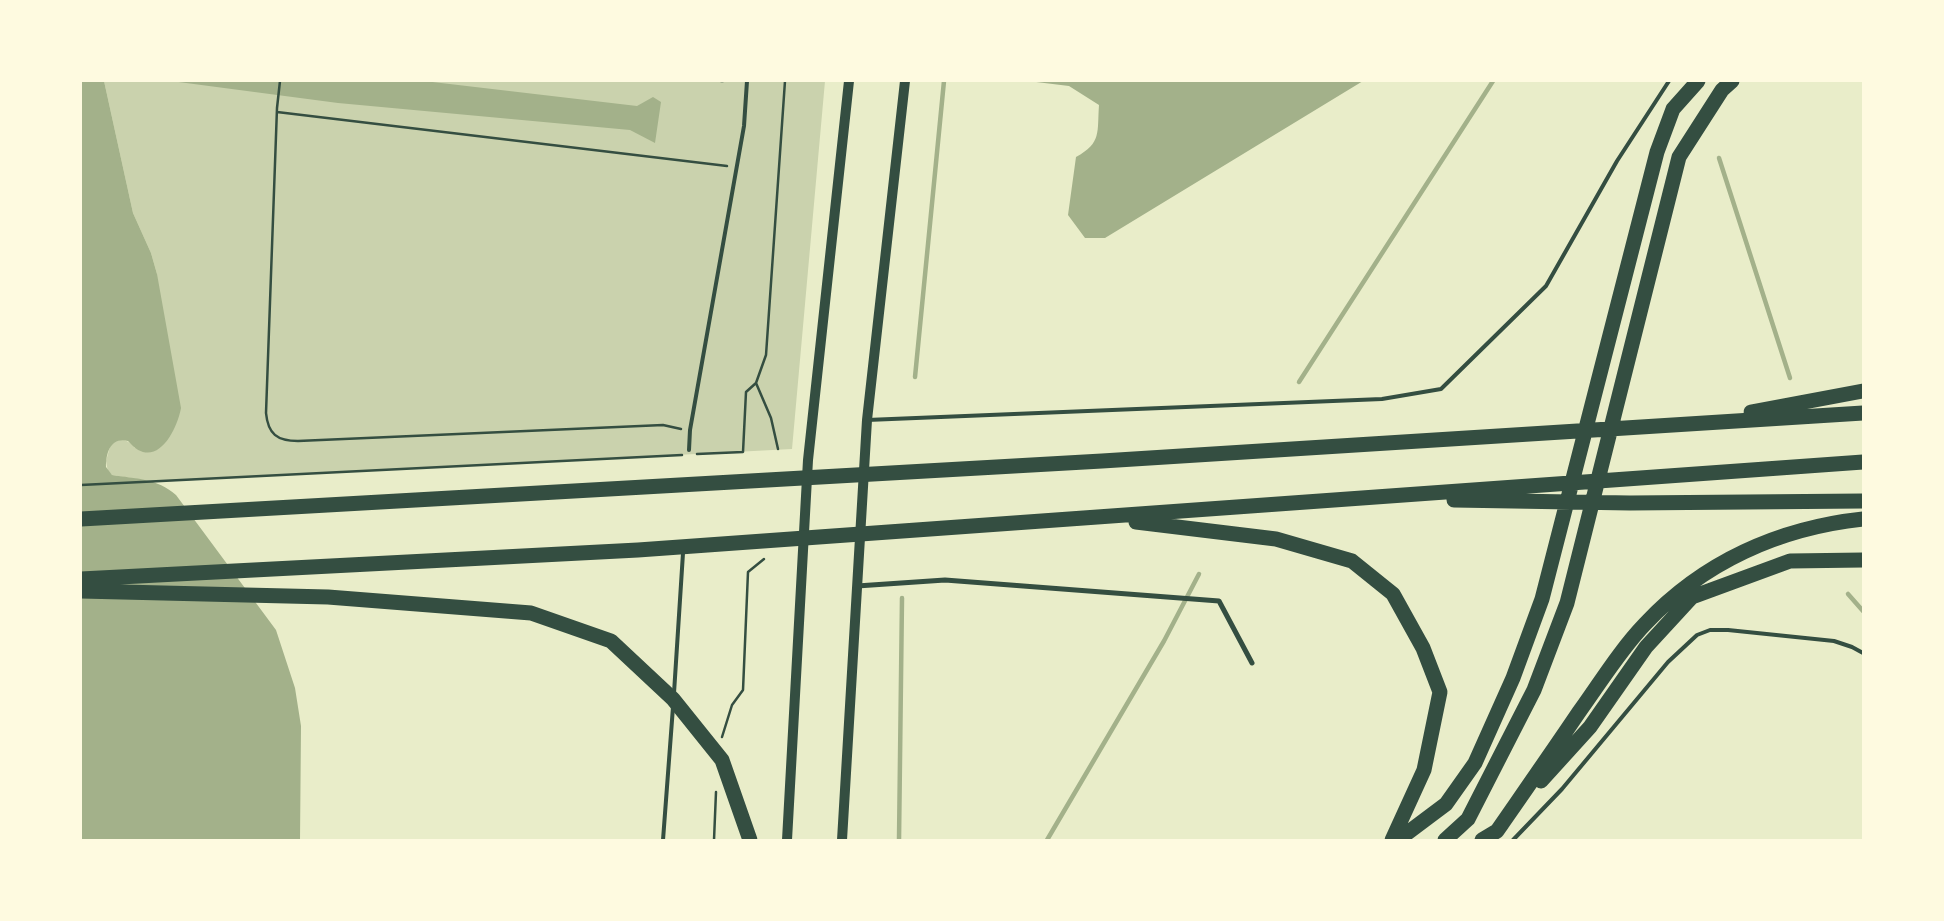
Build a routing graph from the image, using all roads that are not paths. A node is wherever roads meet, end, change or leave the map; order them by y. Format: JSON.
{"nodes":[{"id":1,"x":747,"y":81,"type":"edge"},
{"id":2,"x":848,"y":81,"type":"edge"},
{"id":3,"x":905,"y":81,"type":"edge"},
{"id":4,"x":1669,"y":81,"type":"edge"},
{"id":5,"x":1698,"y":81,"type":"edge"},
{"id":6,"x":1732,"y":81,"type":"edge"},
{"id":7,"x":1863,"y":391,"type":"edge"},
{"id":8,"x":1863,"y":413,"type":"edge"},
{"id":9,"x":867,"y":420,"type":"junction"},
{"id":10,"x":1688,"y":424,"type":"junction"},
{"id":11,"x":689,"y":450,"type":"dead end"},
{"id":12,"x":1863,"y":462,"type":"edge"},
{"id":13,"x":1360,"y":498,"type":"junction"},
{"id":14,"x":1863,"y":501,"type":"edge"},
{"id":15,"x":1102,"y":518,"type":"junction"},
{"id":16,"x":81,"y":519,"type":"edge"},
{"id":17,"x":1863,"y":519,"type":"edge"},
{"id":18,"x":683,"y":553,"type":"dead end"},
{"id":19,"x":1863,"y":560,"type":"edge"},
{"id":20,"x":81,"y":579,"type":"edge"},
{"id":21,"x":857,"y":586,"type":"junction"},
{"id":22,"x":81,"y":591,"type":"edge"},
{"id":23,"x":1863,"y":653,"type":"edge"},
{"id":24,"x":1252,"y":663,"type":"dead end"},
{"id":25,"x":1496,"y":831,"type":"junction"},
{"id":26,"x":663,"y":840,"type":"edge"},
{"id":27,"x":750,"y":840,"type":"edge"},
{"id":28,"x":787,"y":840,"type":"edge"},
{"id":29,"x":842,"y":840,"type":"edge"},
{"id":30,"x":1392,"y":840,"type":"edge"},
{"id":31,"x":1398,"y":840,"type":"edge"},
{"id":32,"x":1445,"y":840,"type":"edge"},
{"id":33,"x":1482,"y":840,"type":"edge"},
{"id":34,"x":1513,"y":840,"type":"edge"}],
"edges":[{"from":1,"to":11,"type":"lane"},
{"from":2,"to":28,"type":"main road"},
{"from":3,"to":9,"type":"main road"},
{"from":4,"to":9,"type":"lane"},
{"from":5,"to":31,"type":"highway"},
{"from":6,"to":32,"type":"highway"},
{"from":7,"to":10,"type":"highway"},
{"from":8,"to":10,"type":"highway"},
{"from":9,"to":21,"type":"main road"},
{"from":10,"to":16,"type":"highway"},
{"from":12,"to":13,"type":"highway"},
{"from":13,"to":14,"type":"highway"},
{"from":13,"to":15,"type":"highway"},
{"from":15,"to":20,"type":"highway"},
{"from":15,"to":30,"type":"highway"},
{"from":17,"to":25,"type":"highway"},
{"from":18,"to":26,"type":"lane"},
{"from":19,"to":25,"type":"highway"},
{"from":21,"to":24,"type":"street"},
{"from":21,"to":29,"type":"main road"},
{"from":22,"to":27,"type":"highway"},
{"from":23,"to":34,"type":"lane"},
{"from":25,"to":33,"type":"highway"}]}
